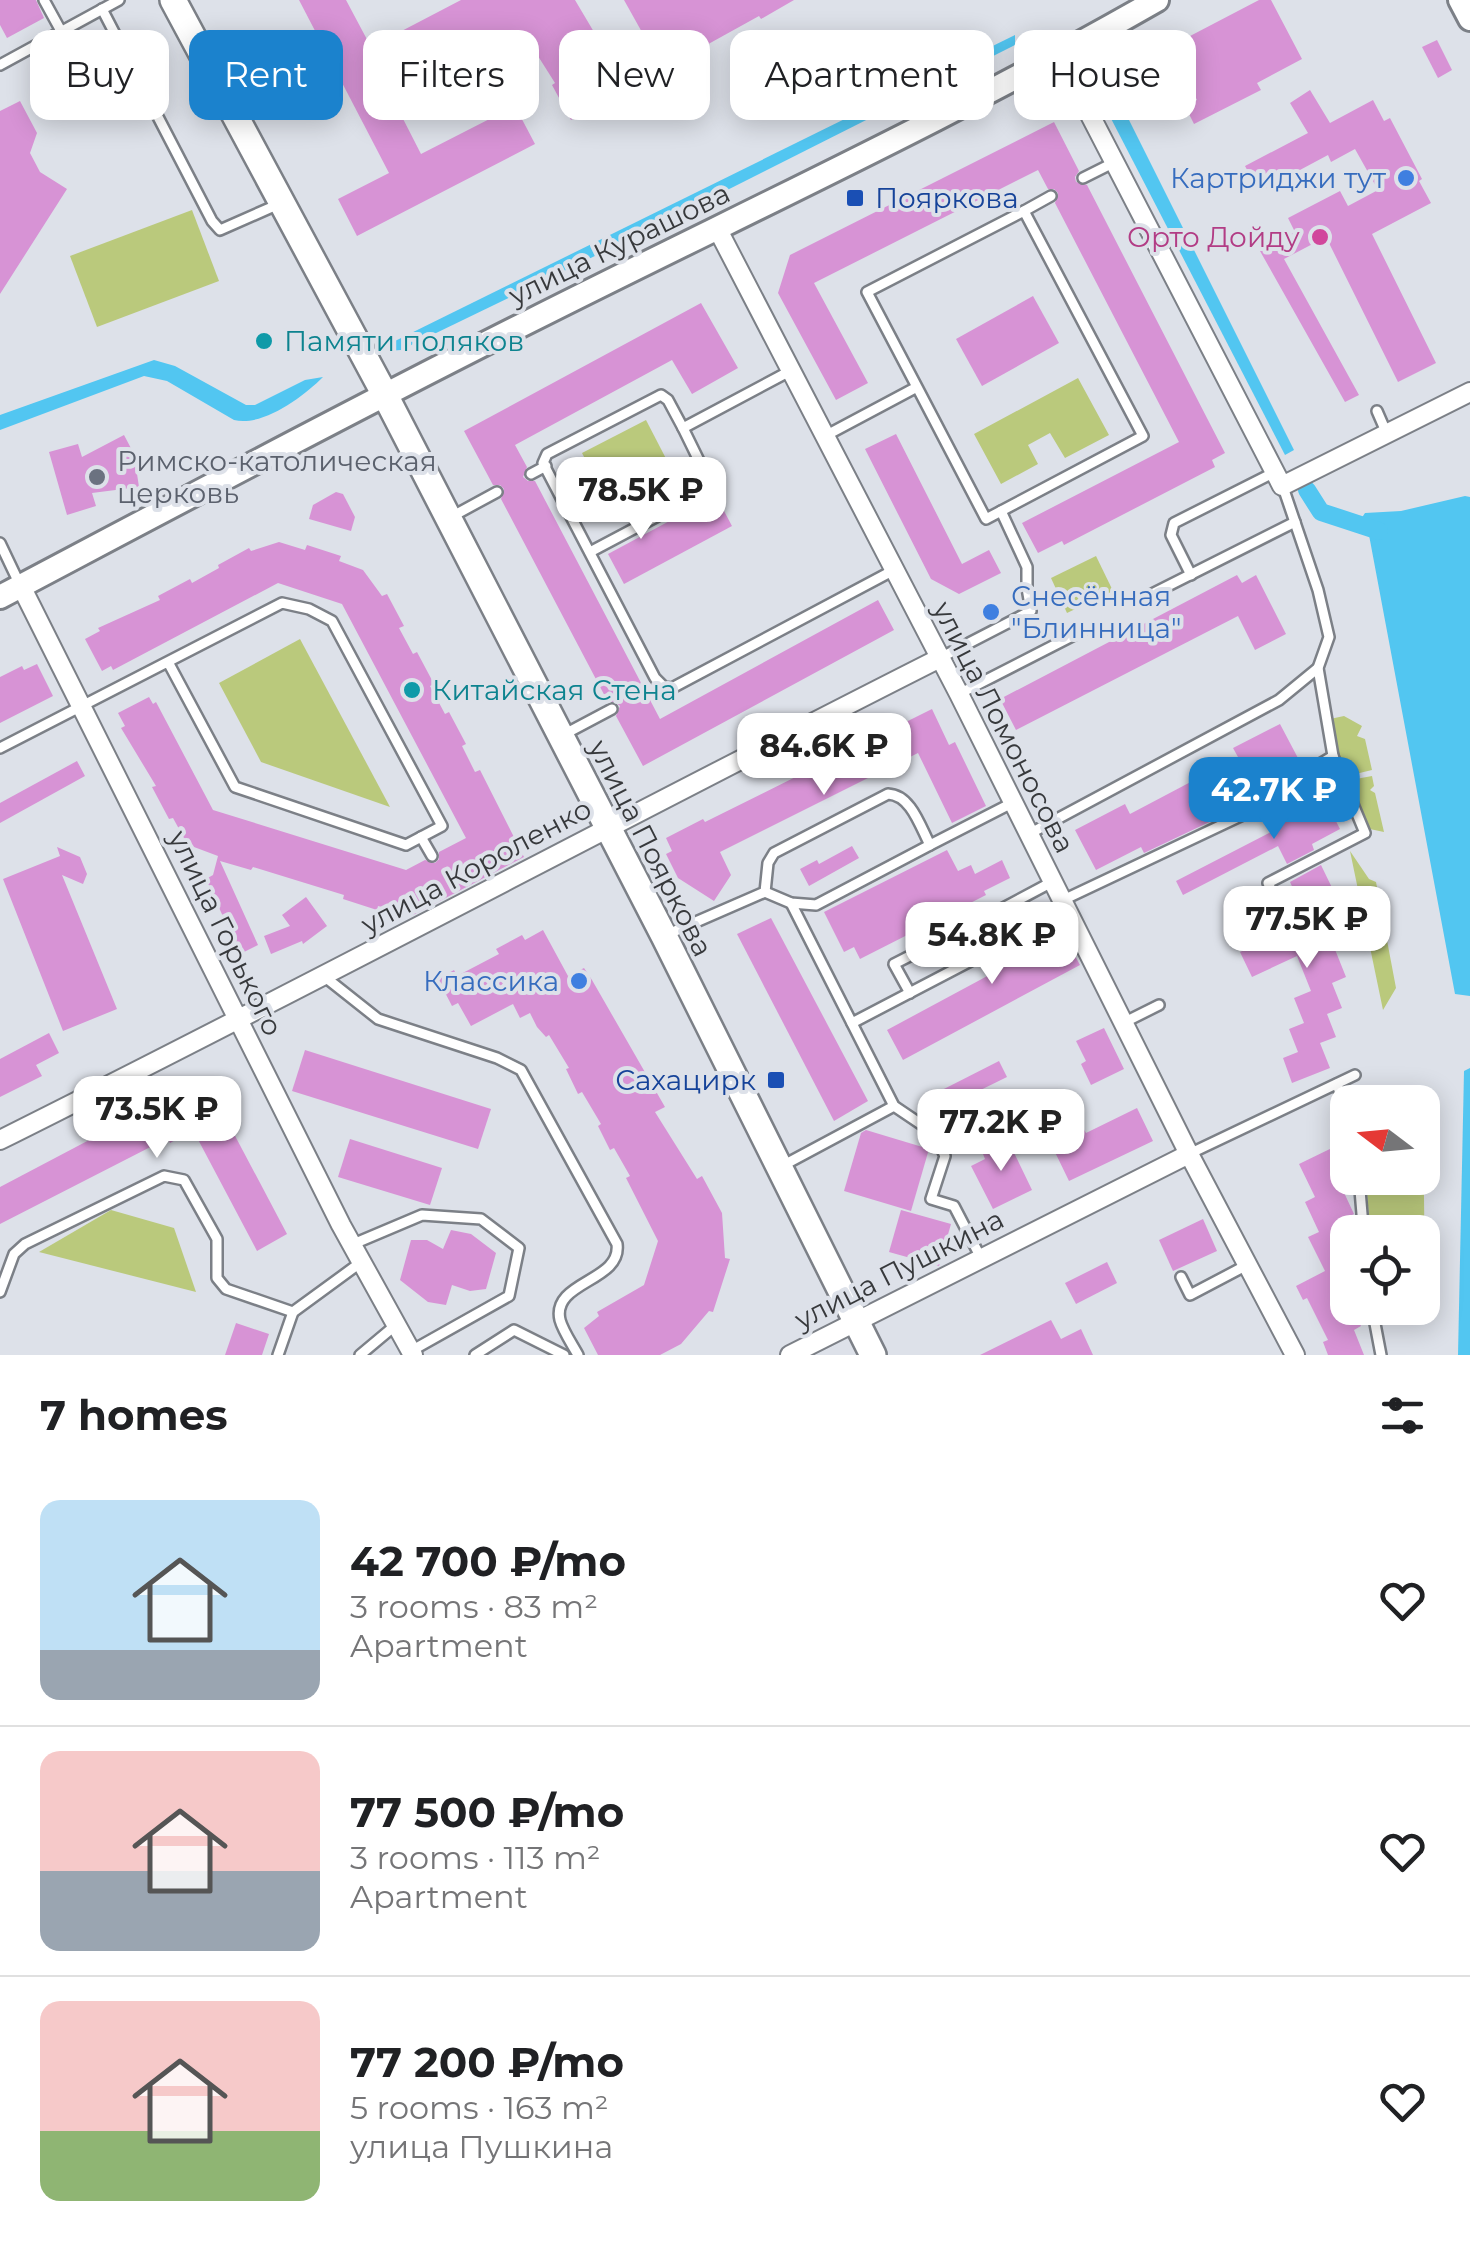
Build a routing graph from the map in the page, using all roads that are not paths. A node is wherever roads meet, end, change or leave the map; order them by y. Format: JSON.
{"nodes":[{"id":1,"x":44,"y":0,"type":"edge"},
{"id":2,"x":119,"y":0,"type":"edge"},
{"id":3,"x":173,"y":0,"type":"edge"},
{"id":4,"x":1460,"y":0,"type":"edge"},
{"id":5,"x":1150,"y":2,"type":"edge"},
{"id":6,"x":102,"y":9,"type":"junction"},
{"id":7,"x":1470,"y":19,"type":"edge"},
{"id":8,"x":60,"y":30,"type":"edge"},
{"id":9,"x":65,"y":30,"type":"edge"},
{"id":10,"x":1102,"y":30,"type":"edge"},
{"id":11,"x":30,"y":49,"type":"edge"},
{"id":12,"x":0,"y":65,"type":"edge"},
{"id":13,"x":1014,"y":79,"type":"edge"},
{"id":14,"x":1093,"y":120,"type":"edge"},
{"id":15,"x":1115,"y":162,"type":"junction"},
{"id":16,"x":1084,"y":178,"type":"dead end"},
{"id":17,"x":1051,"y":196,"type":"dead end"},
{"id":18,"x":282,"y":202,"type":"junction"},
{"id":19,"x":1024,"y":210,"type":"junction"},
{"id":20,"x":718,"y":230,"type":"junction"},
{"id":21,"x":790,"y":372,"type":"junction"},
{"id":22,"x":917,"y":387,"type":"junction"},
{"id":23,"x":1470,"y":392,"type":"edge"},
{"id":24,"x":385,"y":395,"type":"junction"},
{"id":25,"x":1376,"y":411,"type":"dead end"},
{"id":26,"x":683,"y":428,"type":"junction"},
{"id":27,"x":1387,"y":434,"type":"junction"},
{"id":28,"x":825,"y":436,"type":"junction"},
{"id":29,"x":546,"y":466,"type":"junction"},
{"id":30,"x":531,"y":474,"type":"dead end"},
{"id":31,"x":1278,"y":479,"type":"junction"},
{"id":32,"x":497,"y":492,"type":"dead end"},
{"id":33,"x":1001,"y":511,"type":"junction"},
{"id":34,"x":449,"y":518,"type":"junction"},
{"id":35,"x":1296,"y":522,"type":"junction"},
{"id":36,"x":0,"y":543,"type":"edge"},
{"id":37,"x":590,"y":552,"type":"junction"},
{"id":38,"x":894,"y":570,"type":"junction"},
{"id":39,"x":1191,"y":574,"type":"junction"},
{"id":40,"x":10,"y":591,"type":"edge"},
{"id":41,"x":1146,"y":597,"type":"dead end"},
{"id":42,"x":1082,"y":631,"type":"dead end"},
{"id":43,"x":940,"y":658,"type":"junction"},
{"id":44,"x":168,"y":662,"type":"junction"},
{"id":45,"x":1318,"y":668,"type":"junction"},
{"id":46,"x":659,"y":683,"type":"junction"},
{"id":47,"x":645,"y":690,"type":"dead end"},
{"id":48,"x":959,"y":694,"type":"junction"},
{"id":49,"x":84,"y":706,"type":"junction"},
{"id":50,"x":612,"y":709,"type":"dead end"},
{"id":51,"x":561,"y":737,"type":"junction"},
{"id":52,"x":0,"y":748,"type":"edge"},
{"id":53,"x":1333,"y":756,"type":"junction"},
{"id":54,"x":1012,"y":803,"type":"junction"},
{"id":55,"x":608,"y":827,"type":"junction"},
{"id":56,"x":1029,"y":834,"type":"junction"},
{"id":57,"x":422,"y":837,"type":"junction"},
{"id":58,"x":930,"y":845,"type":"junction"},
{"id":59,"x":432,"y":856,"type":"dead end"},
{"id":60,"x":1052,"y":882,"type":"junction"},
{"id":61,"x":765,"y":892,"type":"junction"},
{"id":62,"x":1062,"y":901,"type":"junction"},
{"id":63,"x":791,"y":903,"type":"junction"},
{"id":64,"x":992,"y":914,"type":"junction"},
{"id":65,"x":1292,"y":930,"type":"dead end"},
{"id":66,"x":664,"y":936,"type":"junction"},
{"id":67,"x":325,"y":977,"type":"junction"},
{"id":68,"x":910,"y":993,"type":"junction"},
{"id":69,"x":1159,"y":1005,"type":"dead end"},
{"id":70,"x":238,"y":1022,"type":"junction"},
{"id":71,"x":852,"y":1023,"type":"junction"},
{"id":72,"x":1123,"y":1024,"type":"junction"},
{"id":73,"x":1355,"y":1075,"type":"dead end"},
{"id":74,"x":1337,"y":1084,"type":"joint"},
{"id":75,"x":894,"y":1106,"type":"junction"},
{"id":76,"x":0,"y":1140,"type":"edge"},
{"id":77,"x":1189,"y":1154,"type":"junction"},
{"id":78,"x":777,"y":1168,"type":"junction"},
{"id":79,"x":351,"y":1245,"type":"junction"},
{"id":80,"x":981,"y":1258,"type":"junction"},
{"id":81,"x":360,"y":1263,"type":"junction"},
{"id":82,"x":1250,"y":1264,"type":"junction"},
{"id":83,"x":1181,"y":1277,"type":"dead end"},
{"id":84,"x":0,"y":1292,"type":"edge"},
{"id":85,"x":293,"y":1312,"type":"junction"},
{"id":86,"x":855,"y":1321,"type":"junction"},
{"id":87,"x":397,"y":1324,"type":"junction"},
{"id":88,"x":1375,"y":1325,"type":"edge"},
{"id":89,"x":412,"y":1353,"type":"edge"},
{"id":90,"x":1292,"y":1354,"type":"edge"},
{"id":91,"x":278,"y":1355,"type":"edge"},
{"id":92,"x":360,"y":1355,"type":"edge"},
{"id":93,"x":474,"y":1355,"type":"edge"},
{"id":94,"x":564,"y":1355,"type":"edge"},
{"id":95,"x":578,"y":1355,"type":"edge"},
{"id":96,"x":790,"y":1355,"type":"edge"},
{"id":97,"x":874,"y":1355,"type":"edge"},
{"id":98,"x":1381,"y":1355,"type":"edge"}],
"edges":[{"from":1,"to":8,"type":"lane"},
{"from":2,"to":6,"type":"lane"},
{"from":3,"to":18,"type":"main road","name":"улица Пояркова"},
{"from":4,"to":7,"type":"street"},
{"from":5,"to":10,"type":"street","name":"улица Курашова"},
{"from":6,"to":9,"type":"lane"},
{"from":6,"to":18,"type":"lane"},
{"from":11,"to":12,"type":"lane"},
{"from":13,"to":20,"type":"street","name":"улица Курашова"},
{"from":14,"to":15,"type":"street"},
{"from":15,"to":16,"type":"lane"},
{"from":15,"to":31,"type":"street"},
{"from":17,"to":19,"type":"lane"},
{"from":18,"to":24,"type":"main road","name":"улица Пояркова"},
{"from":19,"to":22,"type":"lane"},
{"from":19,"to":33,"type":"lane"},
{"from":20,"to":21,"type":"street","name":"улица Ломоносова"},
{"from":20,"to":24,"type":"street","name":"улица Курашова"},
{"from":21,"to":26,"type":"lane"},
{"from":21,"to":28,"type":"street","name":"улица Ломоносова"},
{"from":22,"to":28,"type":"lane"},
{"from":22,"to":33,"type":"lane"},
{"from":23,"to":27,"type":"street"},
{"from":24,"to":34,"type":"main road","name":"улица Пояркова"},
{"from":24,"to":40,"type":"street","name":"улица Курашова"},
{"from":25,"to":27,"type":"lane"},
{"from":26,"to":29,"type":"lane"},
{"from":26,"to":37,"type":"lane"},
{"from":27,"to":31,"type":"street"},
{"from":28,"to":38,"type":"street","name":"улица Ломоносова"},
{"from":29,"to":30,"type":"lane"},
{"from":29,"to":37,"type":"lane"},
{"from":31,"to":35,"type":"lane"},
{"from":31,"to":39,"type":"lane"},
{"from":32,"to":34,"type":"lane"},
{"from":33,"to":43,"type":"lane","name":"улица Короленко"},
{"from":34,"to":51,"type":"main road","name":"улица Пояркова"},
{"from":35,"to":39,"type":"lane"},
{"from":35,"to":45,"type":"lane"},
{"from":36,"to":40,"type":"lane"},
{"from":37,"to":46,"type":"lane"},
{"from":38,"to":43,"type":"street","name":"улица Ломоносова"},
{"from":38,"to":46,"type":"lane"},
{"from":39,"to":41,"type":"lane"},
{"from":40,"to":49,"type":"street","name":"улица Горького"},
{"from":42,"to":48,"type":"lane"},
{"from":43,"to":48,"type":"street","name":"улица Ломоносова"},
{"from":43,"to":55,"type":"street","name":"улица Короленко"},
{"from":44,"to":49,"type":"lane"},
{"from":44,"to":57,"type":"lane"},
{"from":44,"to":57,"type":"lane"},
{"from":45,"to":53,"type":"lane"},
{"from":45,"to":56,"type":"lane"},
{"from":46,"to":47,"type":"lane"},
{"from":48,"to":54,"type":"street","name":"улица Ломоносова"},
{"from":49,"to":52,"type":"lane"},
{"from":49,"to":70,"type":"street","name":"улица Горького"},
{"from":50,"to":51,"type":"lane"},
{"from":51,"to":55,"type":"main road","name":"улица Пояркова"},
{"from":53,"to":62,"type":"lane"},
{"from":53,"to":65,"type":"lane"},
{"from":54,"to":56,"type":"street","name":"улица Ломоносова"},
{"from":54,"to":58,"type":"lane"},
{"from":55,"to":66,"type":"main road","name":"улица Пояркова"},
{"from":55,"to":67,"type":"street","name":"улица Короленко"},
{"from":56,"to":60,"type":"street","name":"улица Ломоносова"},
{"from":57,"to":59,"type":"lane"},
{"from":58,"to":61,"type":"lane"},
{"from":58,"to":63,"type":"lane"},
{"from":60,"to":62,"type":"street","name":"улица Ломоносова"},
{"from":60,"to":64,"type":"lane"},
{"from":61,"to":63,"type":"lane"},
{"from":61,"to":66,"type":"lane"},
{"from":62,"to":72,"type":"street","name":"улица Ломоносова"},
{"from":63,"to":71,"type":"lane"},
{"from":64,"to":68,"type":"lane"},
{"from":64,"to":68,"type":"lane"},
{"from":66,"to":78,"type":"main road","name":"улица Пояркова"},
{"from":67,"to":70,"type":"street","name":"улица Короленко"},
{"from":67,"to":95,"type":"lane"},
{"from":68,"to":71,"type":"lane"},
{"from":69,"to":72,"type":"lane"},
{"from":70,"to":76,"type":"street","name":"улица Короленко"},
{"from":70,"to":79,"type":"street","name":"улица Горького"},
{"from":71,"to":75,"type":"lane"},
{"from":72,"to":77,"type":"street","name":"улица Ломоносова"},
{"from":73,"to":74,"type":"lane","name":"улица Пушкина"},
{"from":74,"to":77,"type":"lane","name":"улица Пушкина"},
{"from":75,"to":78,"type":"lane"},
{"from":75,"to":80,"type":"lane"},
{"from":77,"to":80,"type":"street","name":"улица Пушкина"},
{"from":77,"to":82,"type":"street","name":"улица Ломоносова"},
{"from":78,"to":86,"type":"main road","name":"улица Пояркова"},
{"from":79,"to":81,"type":"street","name":"улица Горького"},
{"from":79,"to":89,"type":"lane"},
{"from":80,"to":86,"type":"street","name":"улица Пушкина"},
{"from":81,"to":85,"type":"lane"},
{"from":81,"to":87,"type":"street","name":"улица Горького"},
{"from":82,"to":83,"type":"lane"},
{"from":82,"to":90,"type":"street","name":"улица Ломоносова"},
{"from":84,"to":85,"type":"lane"},
{"from":85,"to":91,"type":"lane"},
{"from":86,"to":96,"type":"street","name":"улица Пушкина"},
{"from":86,"to":97,"type":"main road","name":"улица Пояркова"},
{"from":87,"to":89,"type":"street","name":"улица Горького"},
{"from":87,"to":92,"type":"lane"},
{"from":88,"to":98,"type":"lane"},
{"from":93,"to":94,"type":"lane"}]}
